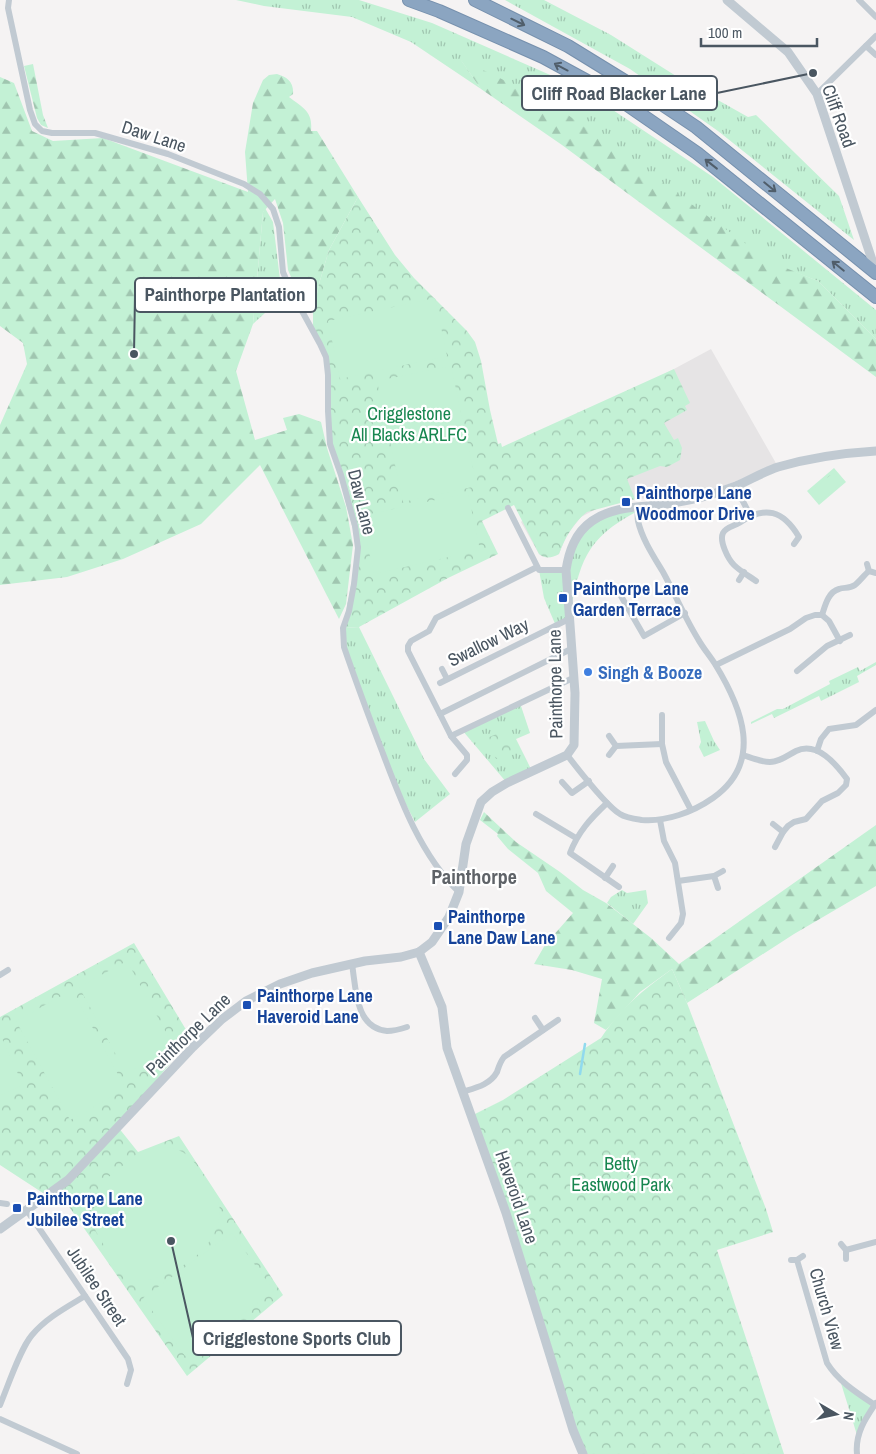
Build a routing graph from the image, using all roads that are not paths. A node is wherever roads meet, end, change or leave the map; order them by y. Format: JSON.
{"nodes":[{"id":1,"x":9,"y":0,"type":"edge"},
{"id":2,"x":409,"y":0,"type":"edge"},
{"id":3,"x":475,"y":0,"type":"edge"},
{"id":4,"x":727,"y":0,"type":"edge"},
{"id":5,"x":859,"y":0,"type":"edge"},
{"id":6,"x":876,"y":17,"type":"edge"},
{"id":7,"x":876,"y":36,"type":"edge"},
{"id":8,"x":866,"y":46,"type":"junction"},
{"id":9,"x":876,"y":55,"type":"edge"},
{"id":10,"x":817,"y":94,"type":"junction"},
{"id":11,"x":876,"y":272,"type":"edge"},
{"id":12,"x":876,"y":297,"type":"edge"},
{"id":13,"x":876,"y":451,"type":"edge"},
{"id":14,"x":735,"y":486,"type":"junction"},
{"id":15,"x":638,"y":506,"type":"junction"},
{"id":16,"x":508,"y":508,"type":"dead end"},
{"id":17,"x":750,"y":515,"type":"junction"},
{"id":18,"x":794,"y":544,"type":"dead end"},
{"id":19,"x":537,"y":567,"type":"junction"},
{"id":20,"x":871,"y":569,"type":"edge"},
{"id":21,"x":566,"y":570,"type":"junction"},
{"id":22,"x":744,"y":572,"type":"junction"},
{"id":23,"x":739,"y":580,"type":"dead end"},
{"id":24,"x":756,"y":581,"type":"dead end"},
{"id":25,"x":622,"y":596,"type":"dead end"},
{"id":26,"x":685,"y":613,"type":"junction"},
{"id":27,"x":822,"y":616,"type":"junction"},
{"id":28,"x":570,"y":619,"type":"junction"},
{"id":29,"x":850,"y":636,"type":"dead end"},
{"id":30,"x":840,"y":640,"type":"junction"},
{"id":31,"x":571,"y":648,"type":"junction"},
{"id":32,"x":716,"y":665,"type":"junction"},
{"id":33,"x":442,"y":669,"type":"dead end"},
{"id":34,"x":797,"y":671,"type":"dead end"},
{"id":35,"x":573,"y":678,"type":"junction"},
{"id":36,"x":447,"y":679,"type":"junction"},
{"id":37,"x":440,"y":683,"type":"dead end"},
{"id":38,"x":876,"y":710,"type":"edge"},
{"id":39,"x":440,"y":714,"type":"junction"},
{"id":40,"x":662,"y":715,"type":"dead end"},
{"id":41,"x":451,"y":736,"type":"junction"},
{"id":42,"x":609,"y":736,"type":"dead end"},
{"id":43,"x":662,"y":744,"type":"junction"},
{"id":44,"x":616,"y":746,"type":"junction"},
{"id":45,"x":817,"y":751,"type":"junction"},
{"id":46,"x":567,"y":755,"type":"junction"},
{"id":47,"x":609,"y":755,"type":"dead end"},
{"id":48,"x":743,"y":755,"type":"junction"},
{"id":49,"x":455,"y":774,"type":"dead end"},
{"id":50,"x":589,"y":781,"type":"junction"},
{"id":51,"x":562,"y":782,"type":"dead end"},
{"id":52,"x":608,"y":803,"type":"junction"},
{"id":53,"x":692,"y":810,"type":"junction"},
{"id":54,"x":549,"y":812,"type":"dead end"},
{"id":55,"x":536,"y":814,"type":"dead end"},
{"id":56,"x":544,"y":819,"type":"junction"},
{"id":57,"x":660,"y":820,"type":"junction"},
{"id":58,"x":772,"y":824,"type":"dead end"},
{"id":59,"x":783,"y":832,"type":"junction"},
{"id":60,"x":576,"y":838,"type":"junction"},
{"id":61,"x":775,"y":847,"type":"dead end"},
{"id":62,"x":613,"y":866,"type":"dead end"},
{"id":63,"x":724,"y":871,"type":"dead end"},
{"id":64,"x":714,"y":876,"type":"junction"},
{"id":65,"x":605,"y":878,"type":"junction"},
{"id":66,"x":678,"y":881,"type":"junction"},
{"id":67,"x":619,"y":888,"type":"dead end"},
{"id":68,"x":718,"y":888,"type":"dead end"},
{"id":69,"x":459,"y":892,"type":"junction"},
{"id":70,"x":679,"y":926,"type":"junction"},
{"id":71,"x":685,"y":930,"type":"dead end"},
{"id":72,"x":669,"y":938,"type":"dead end"},
{"id":73,"x":419,"y":952,"type":"junction"},
{"id":74,"x":352,"y":964,"type":"junction"},
{"id":75,"x":8,"y":970,"type":"dead end"},
{"id":76,"x":0,"y":975,"type":"edge"},
{"id":77,"x":535,"y":1018,"type":"dead end"},
{"id":78,"x":558,"y":1020,"type":"dead end"},
{"id":79,"x":407,"y":1027,"type":"dead end"},
{"id":80,"x":543,"y":1030,"type":"junction"},
{"id":81,"x":462,"y":1092,"type":"junction"},
{"id":82,"x":26,"y":1209,"type":"junction"},
{"id":83,"x":0,"y":1229,"type":"edge"},
{"id":84,"x":876,"y":1242,"type":"edge"},
{"id":85,"x":841,"y":1244,"type":"dead end"},
{"id":86,"x":846,"y":1250,"type":"junction"},
{"id":87,"x":846,"y":1258,"type":"dead end"},
{"id":88,"x":797,"y":1259,"type":"dead end"},
{"id":89,"x":84,"y":1296,"type":"junction"},
{"id":90,"x":127,"y":1384,"type":"dead end"},
{"id":91,"x":875,"y":1404,"type":"edge"},
{"id":92,"x":0,"y":1405,"type":"edge"},
{"id":93,"x":0,"y":1419,"type":"edge"},
{"id":94,"x":77,"y":1454,"type":"edge"},
{"id":95,"x":583,"y":1454,"type":"edge"},
{"id":96,"x":857,"y":1454,"type":"edge"}],
"edges":[{"from":1,"to":69,"type":"street","name":"Daw Lane"},
{"from":12,"to":2,"type":"highway","one_way":true},
{"from":3,"to":11,"type":"highway","one_way":true},
{"from":4,"to":10,"type":"street","name":"Cliff Road"},
{"from":5,"to":6,"type":"street"},
{"from":7,"to":8,"type":"street"},
{"from":8,"to":9,"type":"street"},
{"from":8,"to":10,"type":"street"},
{"from":10,"to":11,"type":"street","name":"Cliff Road"},
{"from":13,"to":14,"type":"street","name":"Painthorpe Lane"},
{"from":14,"to":15,"type":"street","name":"Painthorpe Lane"},
{"from":14,"to":17,"type":"street"},
{"from":15,"to":21,"type":"street","name":"Painthorpe Lane"},
{"from":15,"to":26,"type":"street"},
{"from":16,"to":19,"type":"street"},
{"from":17,"to":18,"type":"street"},
{"from":17,"to":22,"type":"street"},
{"from":19,"to":21,"type":"street"},
{"from":19,"to":39,"type":"street"},
{"from":20,"to":27,"type":"street"},
{"from":21,"to":28,"type":"street","name":"Painthorpe Lane"},
{"from":22,"to":23,"type":"street"},
{"from":22,"to":24,"type":"street"},
{"from":25,"to":26,"type":"street"},
{"from":26,"to":32,"type":"street"},
{"from":27,"to":30,"type":"street"},
{"from":27,"to":32,"type":"street"},
{"from":28,"to":31,"type":"street","name":"Painthorpe Lane"},
{"from":28,"to":36,"type":"street","name":"Swallow Way"},
{"from":29,"to":30,"type":"street"},
{"from":30,"to":34,"type":"street"},
{"from":31,"to":35,"type":"street","name":"Painthorpe Lane"},
{"from":31,"to":39,"type":"street"},
{"from":32,"to":48,"type":"street"},
{"from":33,"to":36,"type":"street","name":"Swallow Way"},
{"from":35,"to":41,"type":"street"},
{"from":35,"to":46,"type":"street","name":"Painthorpe Lane"},
{"from":36,"to":37,"type":"street","name":"Swallow Way"},
{"from":38,"to":45,"type":"street"},
{"from":39,"to":41,"type":"street"},
{"from":40,"to":43,"type":"street"},
{"from":41,"to":49,"type":"street"},
{"from":42,"to":44,"type":"street"},
{"from":43,"to":44,"type":"street"},
{"from":43,"to":53,"type":"street"},
{"from":44,"to":47,"type":"street"},
{"from":45,"to":48,"type":"street"},
{"from":45,"to":59,"type":"street"},
{"from":46,"to":50,"type":"street"},
{"from":46,"to":69,"type":"street","name":"Painthorpe Lane"},
{"from":48,"to":53,"type":"street"},
{"from":50,"to":51,"type":"street"},
{"from":50,"to":52,"type":"street"},
{"from":52,"to":57,"type":"street"},
{"from":52,"to":60,"type":"street"},
{"from":53,"to":57,"type":"street"},
{"from":54,"to":56,"type":"street"},
{"from":55,"to":56,"type":"street"},
{"from":56,"to":60,"type":"street"},
{"from":57,"to":66,"type":"street"},
{"from":58,"to":59,"type":"street"},
{"from":59,"to":61,"type":"street"},
{"from":60,"to":65,"type":"street"},
{"from":62,"to":65,"type":"street"},
{"from":63,"to":64,"type":"street"},
{"from":64,"to":66,"type":"street"},
{"from":64,"to":68,"type":"street"},
{"from":65,"to":67,"type":"street"},
{"from":66,"to":70,"type":"street"},
{"from":69,"to":73,"type":"street","name":"Painthorpe Lane"},
{"from":70,"to":71,"type":"street"},
{"from":70,"to":72,"type":"street"},
{"from":73,"to":74,"type":"street","name":"Painthorpe Lane"},
{"from":73,"to":81,"type":"street","name":"Haveroid Lane"},
{"from":74,"to":79,"type":"street"},
{"from":74,"to":82,"type":"street","name":"Painthorpe Lane"},
{"from":75,"to":76,"type":"street"},
{"from":77,"to":80,"type":"street"},
{"from":78,"to":80,"type":"street"},
{"from":80,"to":81,"type":"street"},
{"from":81,"to":95,"type":"street","name":"Haveroid Lane"},
{"from":82,"to":83,"type":"street","name":"Painthorpe Lane"},
{"from":82,"to":89,"type":"street","name":"Jubilee Street"},
{"from":84,"to":86,"type":"street"},
{"from":85,"to":86,"type":"street"},
{"from":86,"to":87,"type":"street"},
{"from":88,"to":91,"type":"street","name":"Church View"},
{"from":89,"to":90,"type":"street","name":"Jubilee Street"},
{"from":89,"to":92,"type":"street"},
{"from":91,"to":96,"type":"street"},
{"from":93,"to":94,"type":"street"}]}
